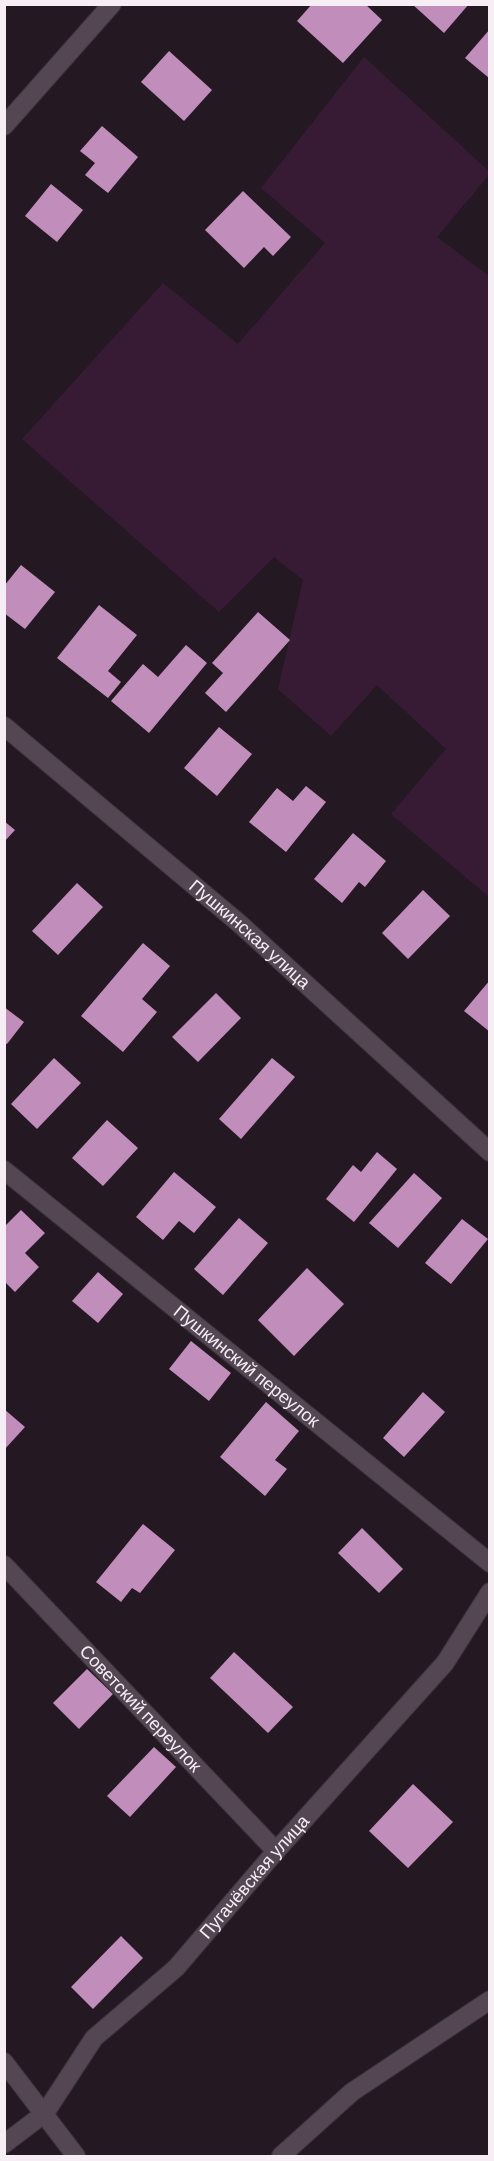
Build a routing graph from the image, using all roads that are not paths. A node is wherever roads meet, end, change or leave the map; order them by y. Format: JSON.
{"nodes":[{"id":1,"x":112,"y":4,"type":"edge"},
{"id":2,"x":4,"y":126,"type":"edge"},
{"id":3,"x":4,"y":726,"type":"edge"},
{"id":4,"x":489,"y":1152,"type":"edge"},
{"id":5,"x":4,"y":1170,"type":"edge"},
{"id":6,"x":489,"y":1563,"type":"edge"},
{"id":7,"x":4,"y":1565,"type":"edge"},
{"id":8,"x":489,"y":1592,"type":"edge"},
{"id":9,"x":276,"y":1851,"type":"junction"},
{"id":10,"x":489,"y":2000,"type":"edge"},
{"id":11,"x":4,"y":2062,"type":"edge"},
{"id":12,"x":45,"y":2113,"type":"junction"},
{"id":13,"x":4,"y":2144,"type":"edge"},
{"id":14,"x":76,"y":2157,"type":"edge"},
{"id":15,"x":281,"y":2157,"type":"edge"}],
"edges":[{"from":1,"to":2,"type":"street"},
{"from":3,"to":4,"type":"street","name":"Пушкинская улица"},
{"from":5,"to":6,"type":"street","name":"Пушкинский переулок"},
{"from":7,"to":9,"type":"street","name":"Советский переулок"},
{"from":8,"to":9,"type":"street","name":"Пугачёвская улица"},
{"from":9,"to":12,"type":"street","name":"Пугачёвская улица"},
{"from":10,"to":15,"type":"street"},
{"from":11,"to":12,"type":"street"},
{"from":12,"to":13,"type":"street","name":"Пугачёвская улица"},
{"from":12,"to":14,"type":"street"}]}
